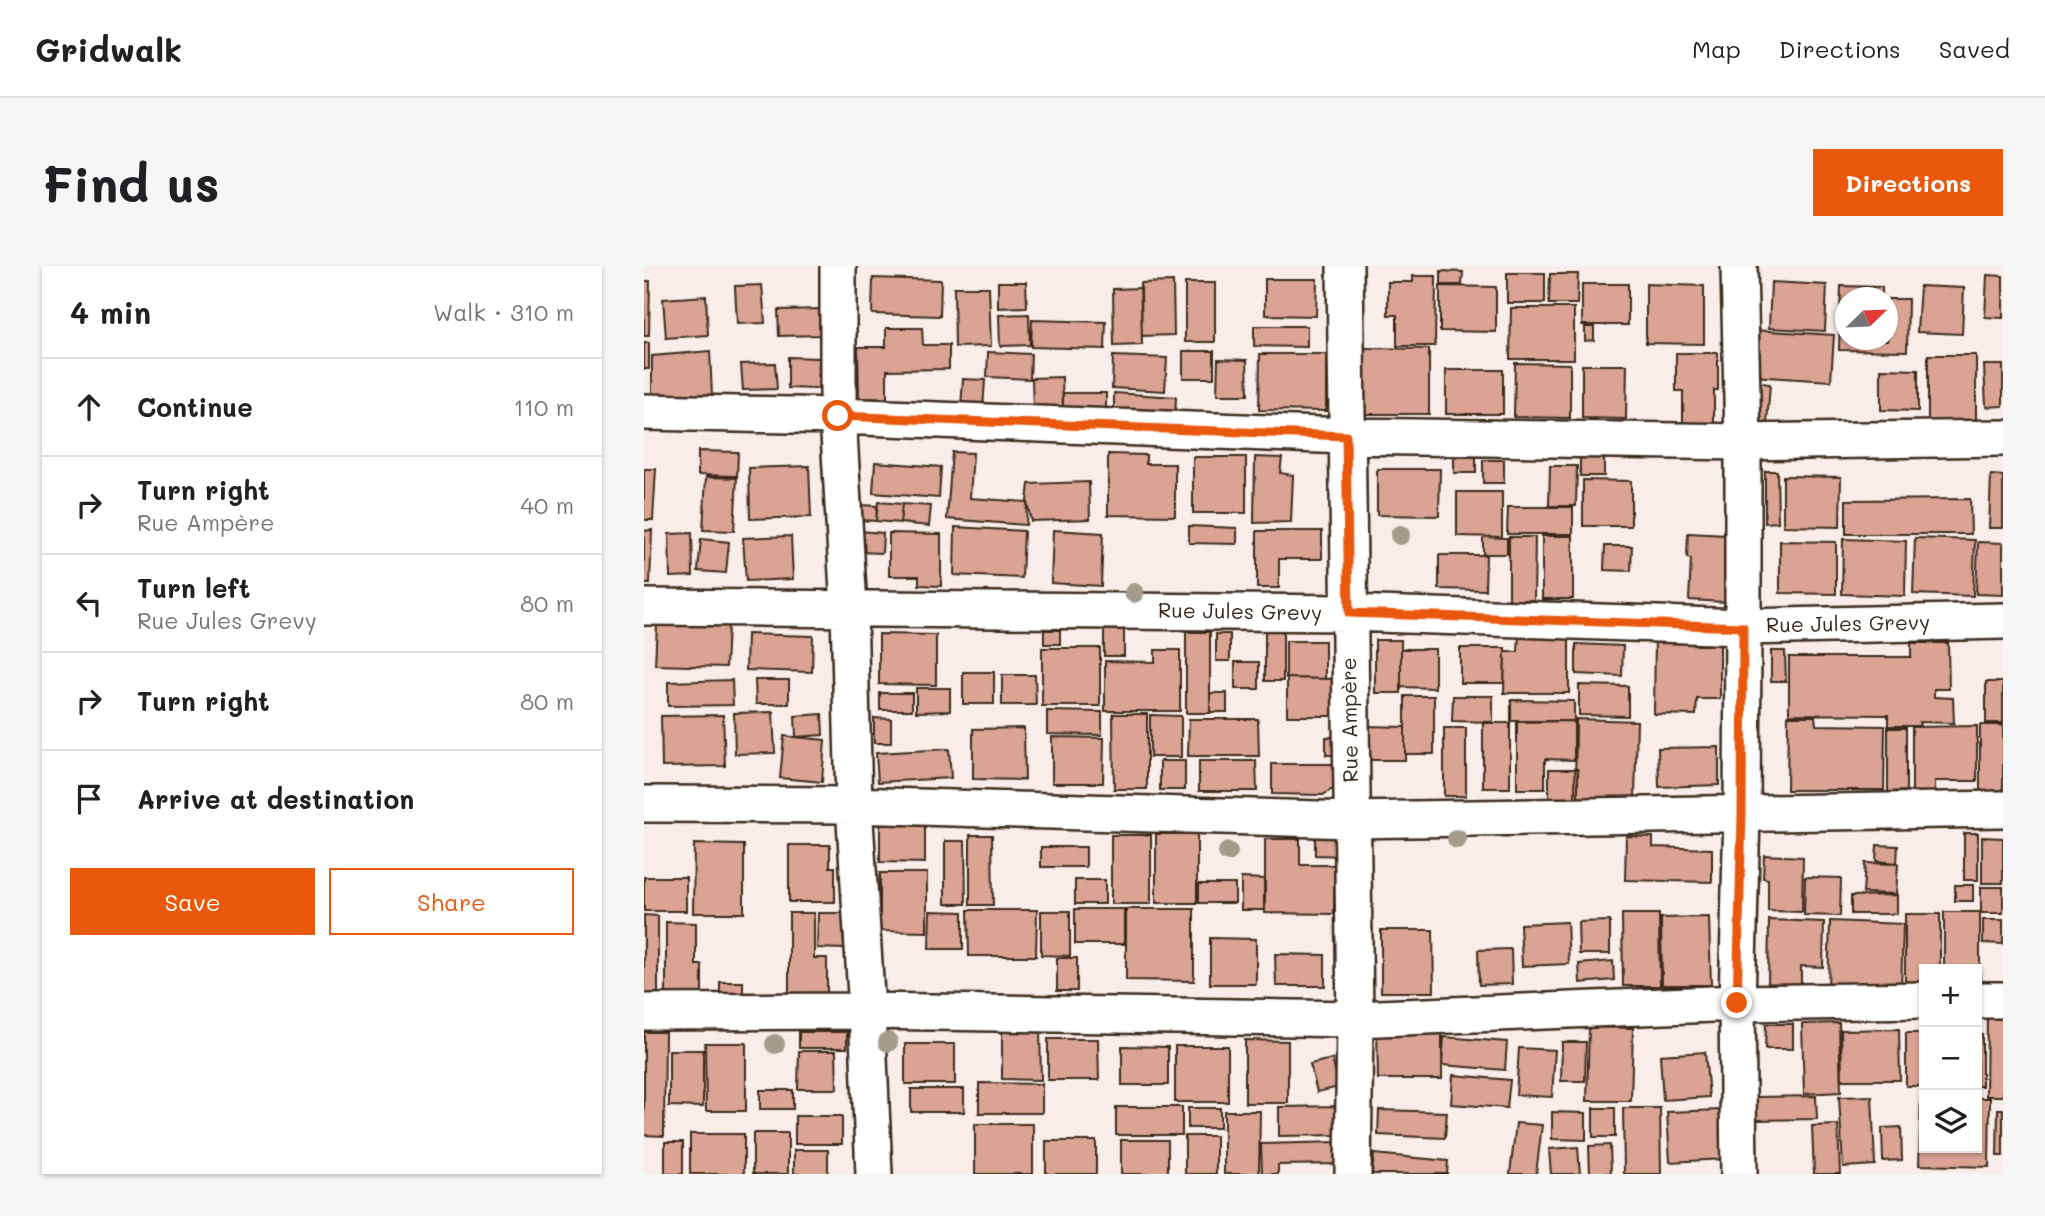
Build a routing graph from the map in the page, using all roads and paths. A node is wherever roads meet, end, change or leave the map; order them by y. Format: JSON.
{"nodes":[{"id":1,"x":838,"y":266,"type":"edge"},
{"id":2,"x":1345,"y":266,"type":"edge"},
{"id":3,"x":1739,"y":266,"type":"edge"},
{"id":4,"x":644,"y":412,"type":"edge"},
{"id":5,"x":838,"y":416,"type":"junction"},
{"id":6,"x":1346,"y":436,"type":"junction"},
{"id":7,"x":2003,"y":438,"type":"edge"},
{"id":8,"x":1743,"y":442,"type":"junction"},
{"id":9,"x":644,"y":607,"type":"edge"},
{"id":10,"x":849,"y":608,"type":"junction"},
{"id":11,"x":1349,"y":613,"type":"junction"},
{"id":12,"x":2003,"y":621,"type":"edge"},
{"id":13,"x":1743,"y":627,"type":"junction"},
{"id":14,"x":644,"y":804,"type":"edge"},
{"id":15,"x":854,"y":805,"type":"junction"},
{"id":16,"x":2003,"y":809,"type":"edge"},
{"id":17,"x":1742,"y":813,"type":"junction"},
{"id":18,"x":1352,"y":820,"type":"junction"},
{"id":19,"x":1919,"y":1000,"type":"edge"},
{"id":20,"x":1982,"y":1000,"type":"edge"},
{"id":21,"x":2003,"y":1000,"type":"edge"},
{"id":22,"x":1737,"y":1003,"type":"junction"},
{"id":23,"x":867,"y":1011,"type":"junction"},
{"id":24,"x":644,"y":1012,"type":"edge"},
{"id":25,"x":1355,"y":1018,"type":"junction"},
{"id":26,"x":874,"y":1174,"type":"edge"},
{"id":27,"x":1353,"y":1174,"type":"edge"},
{"id":28,"x":1738,"y":1174,"type":"edge"}],
"edges":[{"from":1,"to":5,"type":"street"},
{"from":2,"to":6,"type":"street","name":"Rue Ampère"},
{"from":3,"to":8,"type":"street"},
{"from":4,"to":5,"type":"street"},
{"from":5,"to":6,"type":"street"},
{"from":5,"to":10,"type":"street"},
{"from":6,"to":8,"type":"street"},
{"from":6,"to":11,"type":"street","name":"Rue Ampère"},
{"from":7,"to":8,"type":"street"},
{"from":8,"to":13,"type":"street"},
{"from":9,"to":10,"type":"street","name":"Rue Jules Grevy"},
{"from":10,"to":11,"type":"street","name":"Rue Jules Grevy"},
{"from":10,"to":15,"type":"street"},
{"from":11,"to":13,"type":"street","name":"Rue Jules Grevy"},
{"from":11,"to":18,"type":"street","name":"Rue Ampère"},
{"from":12,"to":13,"type":"street","name":"Rue Jules Grevy"},
{"from":13,"to":17,"type":"street"},
{"from":14,"to":15,"type":"street"},
{"from":15,"to":18,"type":"street"},
{"from":15,"to":23,"type":"street"},
{"from":16,"to":17,"type":"street"},
{"from":17,"to":18,"type":"street"},
{"from":17,"to":22,"type":"street"},
{"from":18,"to":25,"type":"street","name":"Rue Ampère"},
{"from":19,"to":22,"type":"street"},
{"from":20,"to":21,"type":"street"},
{"from":22,"to":25,"type":"street"},
{"from":22,"to":28,"type":"street"},
{"from":23,"to":24,"type":"street"},
{"from":23,"to":25,"type":"street"},
{"from":23,"to":26,"type":"street"},
{"from":25,"to":27,"type":"street","name":"Rue Ampère"}]}
